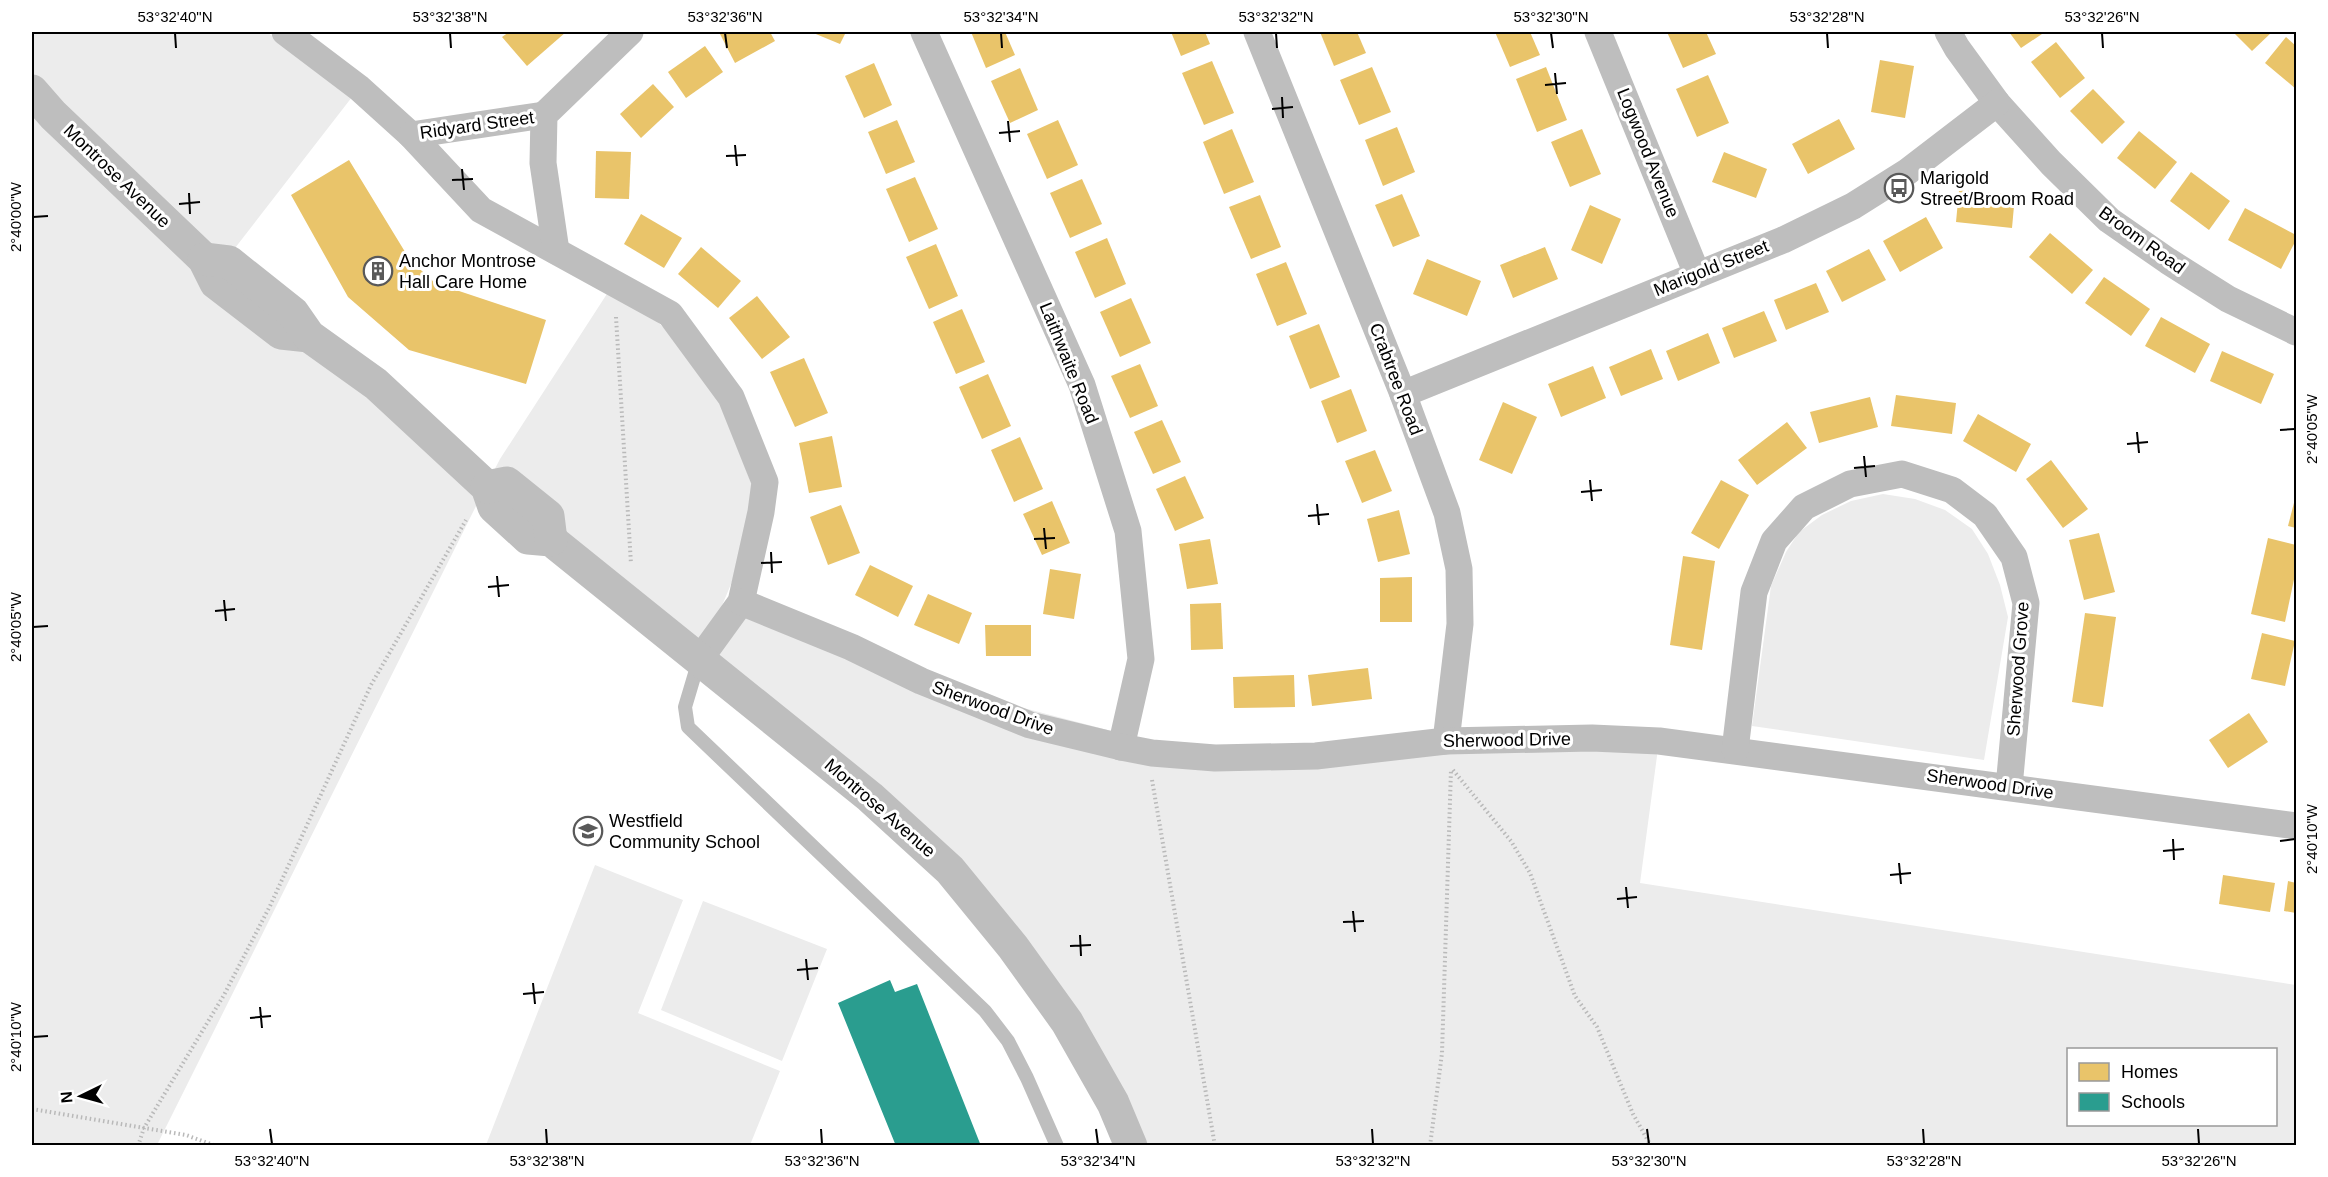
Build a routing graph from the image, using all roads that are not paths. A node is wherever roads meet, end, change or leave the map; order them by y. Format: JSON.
{"nodes":[{"id":1,"x":285,"y":32,"type":"edge"},
{"id":2,"x":630,"y":32,"type":"edge"},
{"id":3,"x":924,"y":32,"type":"edge"},
{"id":4,"x":1257,"y":32,"type":"edge"},
{"id":5,"x":1598,"y":32,"type":"edge"},
{"id":6,"x":1948,"y":32,"type":"edge"},
{"id":7,"x":32,"y":91,"type":"edge"},
{"id":8,"x":1997,"y":103,"type":"junction"},
{"id":9,"x":544,"y":116,"type":"junction"},
{"id":10,"x":411,"y":135,"type":"junction"},
{"id":11,"x":556,"y":251,"type":"junction"},
{"id":12,"x":1697,"y":273,"type":"junction"},
{"id":13,"x":2296,"y":332,"type":"edge"},
{"id":14,"x":1403,"y":394,"type":"junction"},
{"id":15,"x":741,"y":602,"type":"junction"},
{"id":16,"x":699,"y":660,"type":"junction"},
{"id":17,"x":1446,"y":741,"type":"junction"},
{"id":18,"x":1122,"y":747,"type":"junction"},
{"id":19,"x":1735,"y":750,"type":"junction"},
{"id":20,"x":2009,"y":787,"type":"junction"},
{"id":21,"x":2296,"y":826,"type":"edge"},
{"id":22,"x":1057,"y":1146,"type":"edge"},
{"id":23,"x":1131,"y":1146,"type":"edge"}],
"edges":[{"from":1,"to":10,"type":"street"},
{"from":2,"to":9,"type":"street","name":"Ridyard Street"},
{"from":3,"to":18,"type":"street","name":"Laithwaite Road"},
{"from":4,"to":14,"type":"street","name":"Crabtree Road"},
{"from":5,"to":12,"type":"street","name":"Logwood Avenue"},
{"from":6,"to":8,"type":"street","name":"Broom Road"},
{"from":7,"to":16,"type":"street","name":"Montrose Avenue"},
{"from":8,"to":12,"type":"street","name":"Marigold Street"},
{"from":8,"to":13,"type":"street","name":"Broom Road"},
{"from":9,"to":10,"type":"street","name":"Ridyard Street"},
{"from":9,"to":11,"type":"street","name":"Ridyard Street"},
{"from":10,"to":11,"type":"street"},
{"from":11,"to":15,"type":"street"},
{"from":12,"to":14,"type":"street","name":"Marigold Street"},
{"from":14,"to":17,"type":"street","name":"Crabtree Road"},
{"from":15,"to":16,"type":"street"},
{"from":15,"to":18,"type":"street","name":"Sherwood Drive"},
{"from":16,"to":22,"type":"lane"},
{"from":16,"to":23,"type":"street","name":"Montrose Avenue"},
{"from":17,"to":18,"type":"street","name":"Sherwood Drive"},
{"from":17,"to":19,"type":"street","name":"Sherwood Drive"},
{"from":19,"to":20,"type":"street","name":"Sherwood Drive"},
{"from":19,"to":20,"type":"street","name":"Sherwood Grove"},
{"from":20,"to":21,"type":"street","name":"Sherwood Drive"}]}
